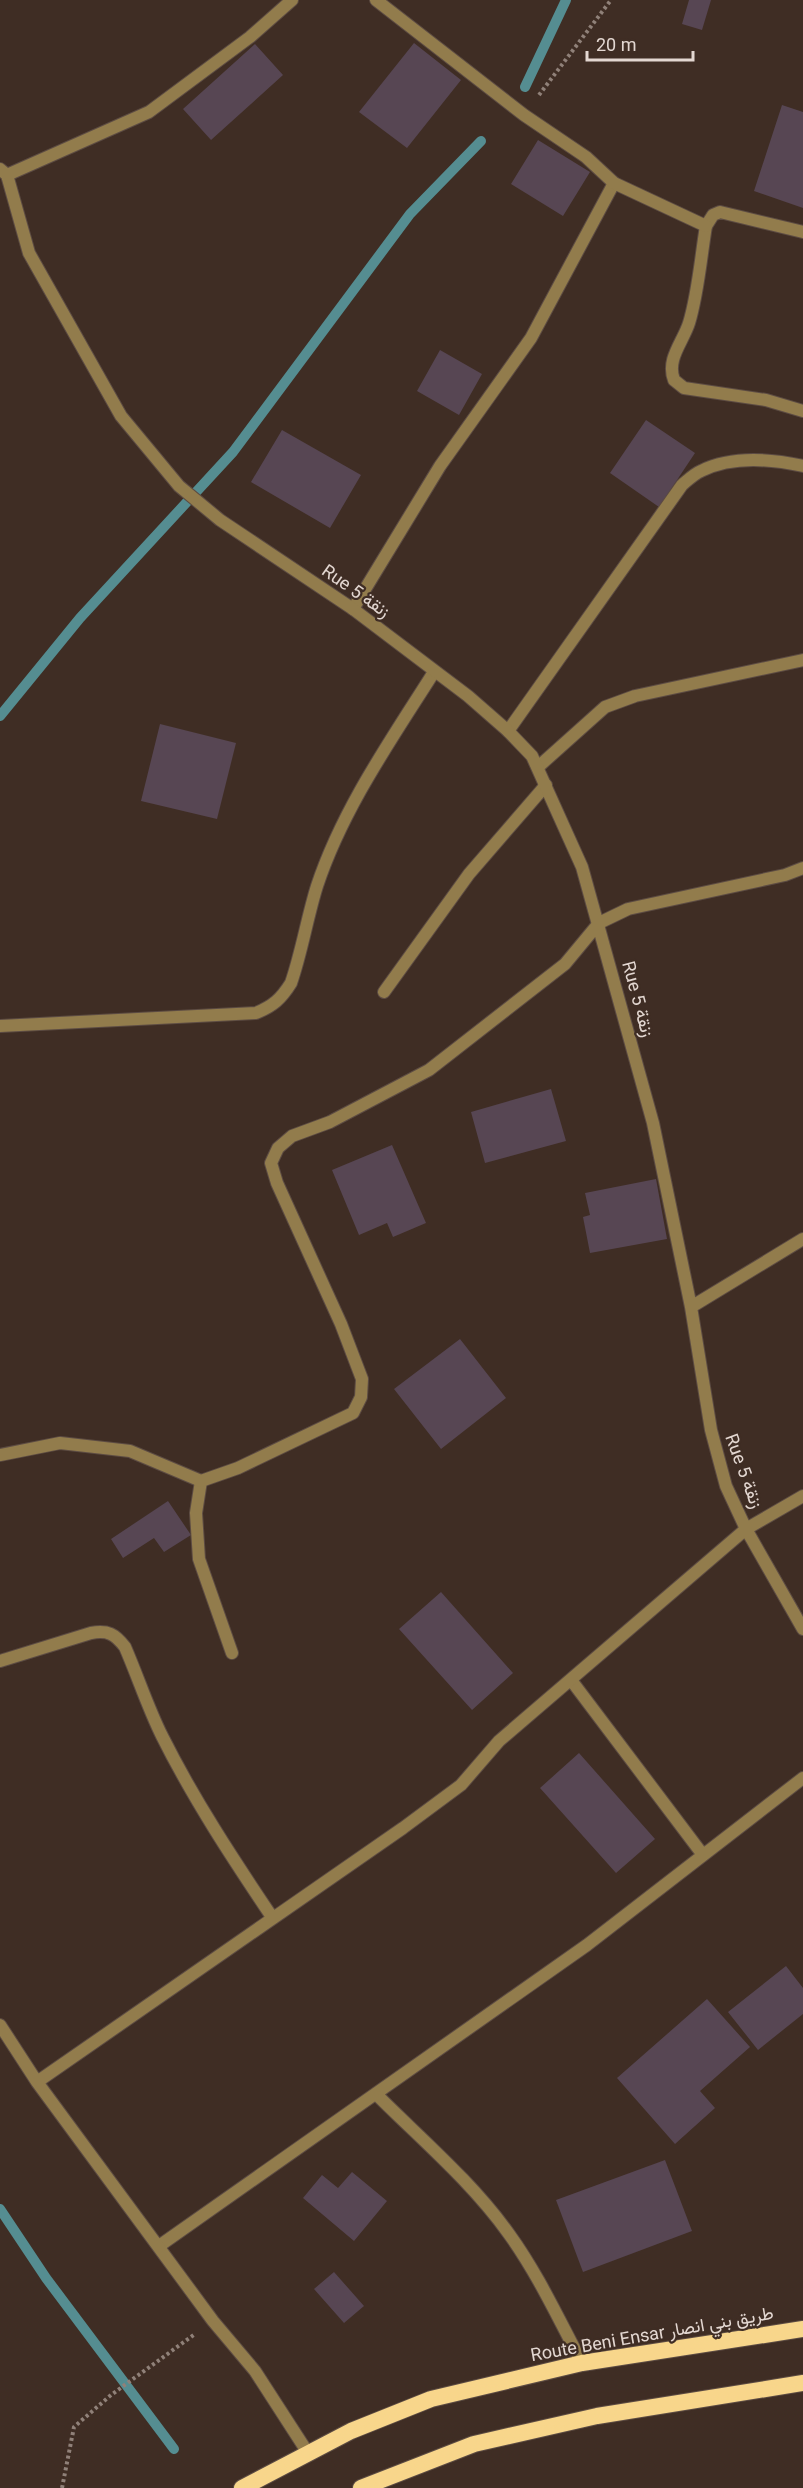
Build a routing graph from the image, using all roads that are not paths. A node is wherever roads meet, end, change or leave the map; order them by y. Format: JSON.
{"nodes":[{"id":1,"x":292,"y":0,"type":"edge"},
{"id":2,"x":376,"y":0,"type":"edge"},
{"id":3,"x":4,"y":172,"type":"edge"},
{"id":4,"x":614,"y":183,"type":"junction"},
{"id":5,"x":706,"y":226,"type":"junction"},
{"id":6,"x":803,"y":232,"type":"edge"},
{"id":7,"x":803,"y":411,"type":"edge"},
{"id":8,"x":803,"y":466,"type":"edge"},
{"id":9,"x":353,"y":609,"type":"junction"},
{"id":10,"x":803,"y":660,"type":"edge"},
{"id":11,"x":434,"y":672,"type":"junction"},
{"id":12,"x":508,"y":731,"type":"junction"},
{"id":13,"x":538,"y":766,"type":"junction"},
{"id":14,"x":546,"y":785,"type":"junction"},
{"id":15,"x":803,"y":868,"type":"edge"},
{"id":16,"x":598,"y":923,"type":"junction"},
{"id":17,"x":384,"y":992,"type":"dead end"},
{"id":18,"x":0,"y":1026,"type":"edge"},
{"id":19,"x":803,"y":1239,"type":"edge"},
{"id":20,"x":691,"y":1307,"type":"junction"},
{"id":21,"x":0,"y":1455,"type":"edge"},
{"id":22,"x":201,"y":1481,"type":"junction"},
{"id":23,"x":803,"y":1496,"type":"edge"},
{"id":24,"x":746,"y":1529,"type":"junction"},
{"id":25,"x":803,"y":1629,"type":"edge"},
{"id":26,"x":232,"y":1653,"type":"dead end"},
{"id":27,"x":0,"y":1661,"type":"edge"},
{"id":28,"x":571,"y":1680,"type":"junction"},
{"id":29,"x":803,"y":1778,"type":"edge"},
{"id":30,"x":703,"y":1855,"type":"junction"},
{"id":31,"x":272,"y":1917,"type":"junction"},
{"id":32,"x":0,"y":2025,"type":"edge"},
{"id":33,"x":37,"y":2082,"type":"junction"},
{"id":34,"x":376,"y":2094,"type":"junction"},
{"id":35,"x":159,"y":2246,"type":"junction"},
{"id":36,"x":803,"y":2329,"type":"edge"},
{"id":37,"x":582,"y":2363,"type":"junction"},
{"id":38,"x":803,"y":2383,"type":"edge"},
{"id":39,"x":308,"y":2453,"type":"junction"},
{"id":40,"x":242,"y":2488,"type":"edge"},
{"id":41,"x":361,"y":2488,"type":"edge"}],
"edges":[{"from":1,"to":3,"type":"street"},
{"from":2,"to":4,"type":"street"},
{"from":3,"to":9,"type":"street","name":"Rue 5 زنقة"},
{"from":4,"to":5,"type":"street"},
{"from":4,"to":9,"type":"street"},
{"from":5,"to":6,"type":"street"},
{"from":5,"to":7,"type":"street"},
{"from":8,"to":12,"type":"street"},
{"from":9,"to":11,"type":"street","name":"Rue 5 زنقة"},
{"from":10,"to":13,"type":"street"},
{"from":11,"to":12,"type":"street","name":"Rue 5 زنقة"},
{"from":11,"to":18,"type":"street"},
{"from":12,"to":13,"type":"street","name":"Rue 5 زنقة"},
{"from":13,"to":14,"type":"street","name":"Rue 5 زنقة"},
{"from":14,"to":16,"type":"street","name":"Rue 5 زنقة"},
{"from":14,"to":17,"type":"street"},
{"from":15,"to":16,"type":"street"},
{"from":16,"to":20,"type":"street","name":"Rue 5 زنقة"},
{"from":16,"to":22,"type":"street"},
{"from":19,"to":20,"type":"street"},
{"from":20,"to":24,"type":"street","name":"Rue 5 زنقة"},
{"from":21,"to":22,"type":"street"},
{"from":22,"to":26,"type":"street"},
{"from":23,"to":24,"type":"street"},
{"from":24,"to":25,"type":"street","name":"Rue 5 زنقة"},
{"from":24,"to":28,"type":"street"},
{"from":27,"to":31,"type":"street"},
{"from":28,"to":30,"type":"street"},
{"from":28,"to":31,"type":"street"},
{"from":29,"to":30,"type":"street"},
{"from":30,"to":34,"type":"street"},
{"from":31,"to":33,"type":"street"},
{"from":32,"to":33,"type":"street"},
{"from":33,"to":35,"type":"street"},
{"from":34,"to":35,"type":"street"},
{"from":34,"to":37,"type":"street"},
{"from":35,"to":39,"type":"street"},
{"from":36,"to":37,"type":"highway","name":"Route Beni Ensar طريق بني انصار"},
{"from":37,"to":39,"type":"highway","name":"Route Beni Ensar طريق بني انصار"},
{"from":38,"to":41,"type":"highway"},
{"from":39,"to":40,"type":"highway","name":"Route Beni Ensar طريق بني انصار"}]}
